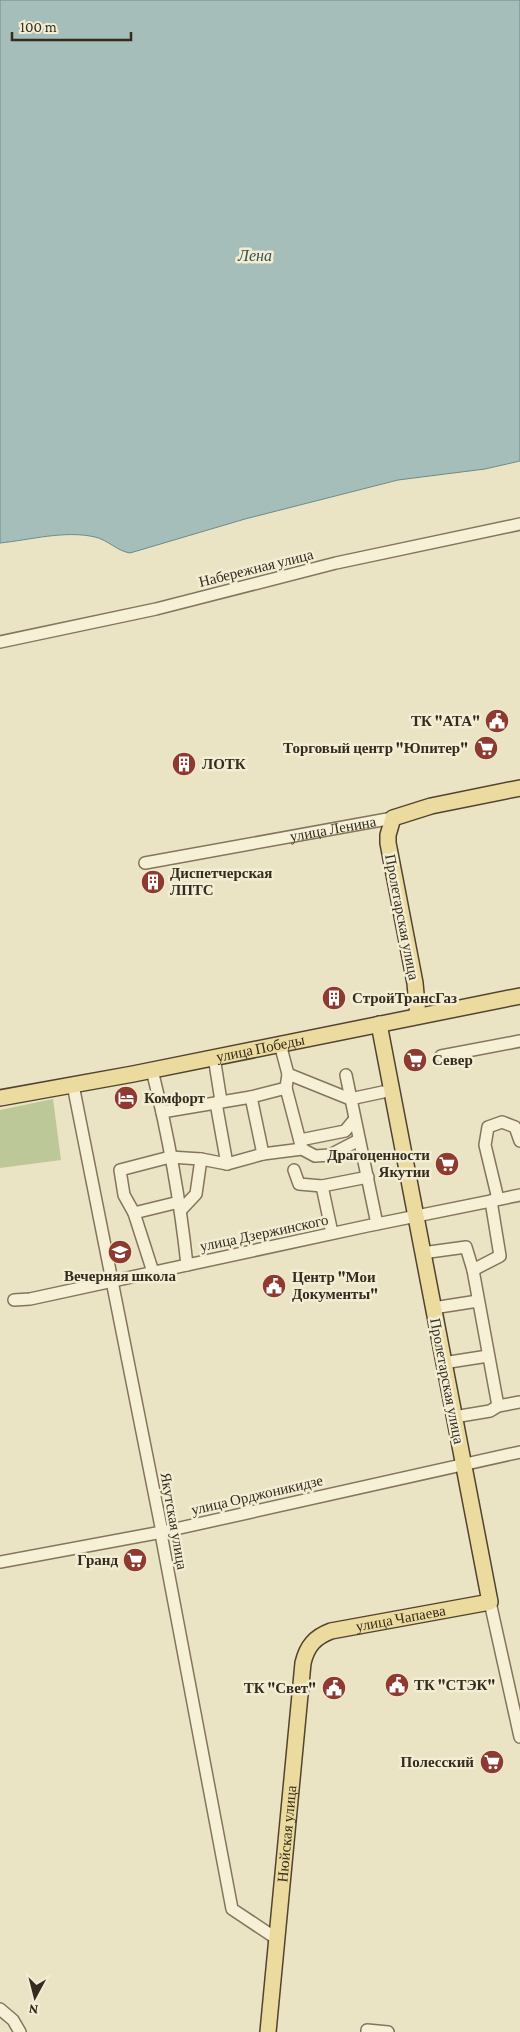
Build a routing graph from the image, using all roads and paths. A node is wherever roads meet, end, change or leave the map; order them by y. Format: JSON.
{"nodes":[{"id":1,"x":520,"y":524,"type":"edge"},
{"id":2,"x":0,"y":642,"type":"edge"},
{"id":3,"x":520,"y":788,"type":"edge"},
{"id":4,"x":392,"y":818,"type":"junction"},
{"id":5,"x":145,"y":862,"type":"dead end"},
{"id":6,"x":520,"y":996,"type":"edge"},
{"id":7,"x":418,"y":1016,"type":"junction"},
{"id":8,"x":379,"y":1024,"type":"junction"},
{"id":9,"x":520,"y":1041,"type":"edge"},
{"id":10,"x":280,"y":1044,"type":"junction"},
{"id":11,"x":441,"y":1056,"type":"dead end"},
{"id":12,"x":214,"y":1057,"type":"junction"},
{"id":13,"x":152,"y":1070,"type":"junction"},
{"id":14,"x":288,"y":1074,"type":"junction"},
{"id":15,"x":346,"y":1074,"type":"dead end"},
{"id":16,"x":73,"y":1086,"type":"junction"},
{"id":17,"x":286,"y":1088,"type":"junction"},
{"id":18,"x":383,"y":1092,"type":"dead end"},
{"id":19,"x":251,"y":1097,"type":"junction"},
{"id":20,"x":0,"y":1098,"type":"edge"},
{"id":21,"x":350,"y":1099,"type":"junction"},
{"id":22,"x":219,"y":1102,"type":"junction"},
{"id":23,"x":162,"y":1112,"type":"junction"},
{"id":24,"x":354,"y":1120,"type":"junction"},
{"id":25,"x":359,"y":1140,"type":"junction"},
{"id":26,"x":520,"y":1141,"type":"edge"},
{"id":27,"x":301,"y":1145,"type":"junction"},
{"id":28,"x":263,"y":1154,"type":"junction"},
{"id":29,"x":170,"y":1157,"type":"junction"},
{"id":30,"x":201,"y":1158,"type":"junction"},
{"id":31,"x":227,"y":1164,"type":"junction"},
{"id":32,"x":294,"y":1170,"type":"dead end"},
{"id":33,"x":368,"y":1177,"type":"junction"},
{"id":34,"x":322,"y":1186,"type":"junction"},
{"id":35,"x":520,"y":1195,"type":"edge"},
{"id":36,"x":494,"y":1200,"type":"junction"},
{"id":37,"x":180,"y":1206,"type":"junction"},
{"id":38,"x":134,"y":1213,"type":"junction"},
{"id":39,"x":415,"y":1216,"type":"junction"},
{"id":40,"x":377,"y":1224,"type":"junction"},
{"id":41,"x":332,"y":1234,"type":"junction"},
{"id":42,"x":422,"y":1253,"type":"junction"},
{"id":43,"x":187,"y":1265,"type":"junction"},
{"id":44,"x":473,"y":1270,"type":"junction"},
{"id":45,"x":153,"y":1272,"type":"junction"},
{"id":46,"x":112,"y":1281,"type":"junction"},
{"id":47,"x":14,"y":1300,"type":"dead end"},
{"id":48,"x":478,"y":1301,"type":"junction"},
{"id":49,"x":433,"y":1308,"type":"junction"},
{"id":50,"x":488,"y":1356,"type":"junction"},
{"id":51,"x":443,"y":1363,"type":"junction"},
{"id":52,"x":519,"y":1402,"type":"edge"},
{"id":53,"x":498,"y":1406,"type":"junction"},
{"id":54,"x":520,"y":1415,"type":"edge"},
{"id":55,"x":454,"y":1416,"type":"junction"},
{"id":56,"x":520,"y":1452,"type":"edge"},
{"id":57,"x":463,"y":1464,"type":"junction"},
{"id":58,"x":162,"y":1532,"type":"junction"},
{"id":59,"x":0,"y":1562,"type":"edge"},
{"id":60,"x":490,"y":1602,"type":"junction"},
{"id":61,"x":314,"y":1640,"type":"joint"},
{"id":62,"x":520,"y":1737,"type":"edge"},
{"id":63,"x":277,"y":1939,"type":"junction"},
{"id":64,"x":0,"y":2009,"type":"edge"},
{"id":65,"x":367,"y":2031,"type":"edge"},
{"id":66,"x":20,"y":2032,"type":"edge"},
{"id":67,"x":268,"y":2032,"type":"edge"},
{"id":68,"x":388,"y":2032,"type":"edge"}],
"edges":[{"from":1,"to":2,"type":"street","name":"Набережная улица"},
{"from":3,"to":4,"type":"main road","name":"улица Ленина"},
{"from":4,"to":5,"type":"street","name":"улица Ленина"},
{"from":4,"to":7,"type":"main road","name":"Пролетарская улица"},
{"from":6,"to":7,"type":"main road","name":"улица Победы"},
{"from":7,"to":8,"type":"main road","name":"улица Победы"},
{"from":8,"to":10,"type":"main road","name":"улица Победы"},
{"from":8,"to":39,"type":"main road","name":"Пролетарская улица"},
{"from":9,"to":11,"type":"street"},
{"from":10,"to":12,"type":"main road","name":"улица Победы"},
{"from":10,"to":14,"type":"street"},
{"from":12,"to":13,"type":"main road","name":"улица Победы"},
{"from":12,"to":22,"type":"street"},
{"from":13,"to":16,"type":"main road","name":"улица Победы"},
{"from":13,"to":23,"type":"street"},
{"from":14,"to":17,"type":"street"},
{"from":14,"to":21,"type":"street"},
{"from":15,"to":21,"type":"street"},
{"from":16,"to":20,"type":"main road","name":"улица Победы"},
{"from":16,"to":46,"type":"street","name":"Якутская улица"},
{"from":17,"to":19,"type":"street"},
{"from":17,"to":27,"type":"street"},
{"from":18,"to":21,"type":"street"},
{"from":19,"to":22,"type":"street"},
{"from":19,"to":28,"type":"street"},
{"from":21,"to":24,"type":"street"},
{"from":22,"to":23,"type":"street"},
{"from":22,"to":31,"type":"street"},
{"from":23,"to":29,"type":"street"},
{"from":24,"to":25,"type":"street"},
{"from":24,"to":27,"type":"street"},
{"from":25,"to":27,"type":"street"},
{"from":25,"to":33,"type":"street"},
{"from":26,"to":36,"type":"street"},
{"from":27,"to":28,"type":"street"},
{"from":28,"to":31,"type":"street"},
{"from":29,"to":30,"type":"street"},
{"from":29,"to":37,"type":"street"},
{"from":29,"to":38,"type":"street"},
{"from":30,"to":31,"type":"street"},
{"from":30,"to":37,"type":"street"},
{"from":32,"to":34,"type":"street"},
{"from":33,"to":34,"type":"street"},
{"from":33,"to":40,"type":"street"},
{"from":34,"to":41,"type":"street"},
{"from":35,"to":36,"type":"street","name":"улица Дзержинского"},
{"from":36,"to":39,"type":"street","name":"улица Дзержинского"},
{"from":36,"to":44,"type":"street"},
{"from":37,"to":38,"type":"street"},
{"from":37,"to":43,"type":"street"},
{"from":38,"to":45,"type":"street"},
{"from":39,"to":40,"type":"street","name":"улица Дзержинского"},
{"from":39,"to":42,"type":"main road","name":"Пролетарская улица"},
{"from":40,"to":41,"type":"street","name":"улица Дзержинского"},
{"from":41,"to":43,"type":"street","name":"улица Дзержинского"},
{"from":42,"to":44,"type":"street"},
{"from":42,"to":49,"type":"main road","name":"Пролетарская улица"},
{"from":43,"to":45,"type":"street","name":"улица Дзержинского"},
{"from":44,"to":48,"type":"street"},
{"from":45,"to":46,"type":"street","name":"улица Дзержинского"},
{"from":46,"to":47,"type":"street","name":"улица Дзержинского"},
{"from":46,"to":58,"type":"street","name":"Якутская улица"},
{"from":48,"to":49,"type":"street"},
{"from":48,"to":50,"type":"street"},
{"from":49,"to":51,"type":"main road","name":"Пролетарская улица"},
{"from":50,"to":51,"type":"street"},
{"from":50,"to":53,"type":"street"},
{"from":51,"to":55,"type":"main road","name":"Пролетарская улица"},
{"from":52,"to":53,"type":"street"},
{"from":52,"to":54,"type":"street"},
{"from":53,"to":55,"type":"street"},
{"from":55,"to":57,"type":"main road","name":"Пролетарская улица"},
{"from":56,"to":57,"type":"street","name":"улица Орджоникидзе"},
{"from":57,"to":58,"type":"street","name":"улица Орджоникидзе"},
{"from":57,"to":60,"type":"main road","name":"Пролетарская улица"},
{"from":58,"to":59,"type":"street","name":"улица Орджоникидзе"},
{"from":58,"to":63,"type":"street","name":"Якутская улица"},
{"from":60,"to":61,"type":"main road","name":"улица Чапаева"},
{"from":60,"to":62,"type":"street","name":"Пролетарская улица"},
{"from":61,"to":63,"type":"main road","name":"Нюйская улица"},
{"from":63,"to":67,"type":"main road","name":"Нюйская улица"},
{"from":64,"to":66,"type":"street"},
{"from":65,"to":68,"type":"street"}]}
